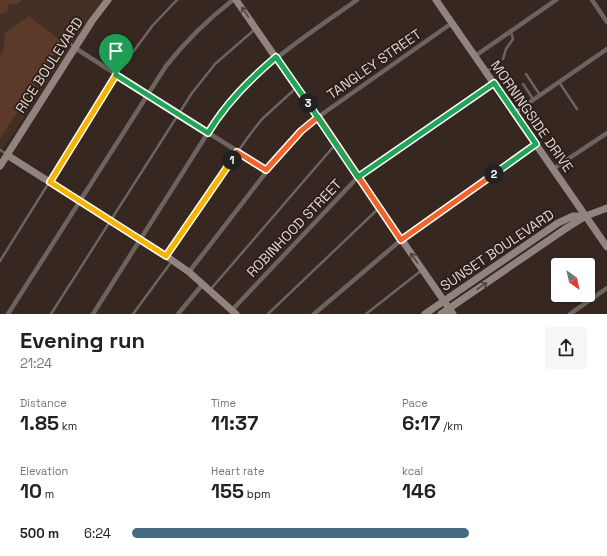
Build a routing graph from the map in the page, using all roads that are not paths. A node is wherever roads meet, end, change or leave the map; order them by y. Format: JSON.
{"nodes":[{"id":1,"x":108,"y":0,"type":"edge"},
{"id":2,"x":177,"y":0,"type":"edge"},
{"id":3,"x":233,"y":0,"type":"edge"},
{"id":4,"x":236,"y":0,"type":"edge"},
{"id":5,"x":358,"y":0,"type":"edge"},
{"id":6,"x":436,"y":0,"type":"edge"},
{"id":7,"x":556,"y":0,"type":"edge"},
{"id":8,"x":592,"y":0,"type":"edge"},
{"id":9,"x":549,"y":2,"type":"edge"},
{"id":10,"x":607,"y":22,"type":"edge"},
{"id":11,"x":452,"y":23,"type":"junction"},
{"id":12,"x":256,"y":28,"type":"junction"},
{"id":13,"x":511,"y":31,"type":"junction"},
{"id":14,"x":63,"y":33,"type":"dead end"},
{"id":15,"x":75,"y":48,"type":"junction"},
{"id":16,"x":607,"y":49,"type":"edge"},
{"id":17,"x":475,"y":56,"type":"junction"},
{"id":18,"x":276,"y":57,"type":"junction"},
{"id":19,"x":503,"y":59,"type":"dead end"},
{"id":20,"x":497,"y":64,"type":"dead end"},
{"id":21,"x":486,"y":72,"type":"junction"},
{"id":22,"x":526,"y":74,"type":"dead end"},
{"id":23,"x":116,"y":75,"type":"junction"},
{"id":24,"x":559,"y":82,"type":"junction"},
{"id":25,"x":494,"y":83,"type":"junction"},
{"id":26,"x":523,"y":84,"type":"dead end"},
{"id":27,"x":297,"y":87,"type":"junction"},
{"id":28,"x":147,"y":95,"type":"junction"},
{"id":29,"x":540,"y":95,"type":"junction"},
{"id":30,"x":533,"y":100,"type":"junction"},
{"id":31,"x":578,"y":109,"type":"dead end"},
{"id":32,"x":514,"y":113,"type":"junction"},
{"id":33,"x":178,"y":114,"type":"junction"},
{"id":34,"x":318,"y":117,"type":"junction"},
{"id":35,"x":208,"y":133,"type":"junction"},
{"id":36,"x":607,"y":133,"type":"edge"},
{"id":37,"x":336,"y":144,"type":"junction"},
{"id":38,"x":536,"y":144,"type":"junction"},
{"id":39,"x":0,"y":150,"type":"edge"},
{"id":40,"x":237,"y":152,"type":"junction"},
{"id":41,"x":7,"y":155,"type":"junction"},
{"id":42,"x":0,"y":166,"type":"edge"},
{"id":43,"x":553,"y":169,"type":"junction"},
{"id":44,"x":266,"y":170,"type":"junction"},
{"id":45,"x":358,"y":177,"type":"junction"},
{"id":46,"x":50,"y":182,"type":"junction"},
{"id":47,"x":80,"y":201,"type":"junction"},
{"id":48,"x":379,"y":208,"type":"junction"},
{"id":49,"x":607,"y":208,"type":"edge"},
{"id":50,"x":586,"y":216,"type":"junction"},
{"id":51,"x":110,"y":220,"type":"junction"},
{"id":52,"x":141,"y":239,"type":"junction"},
{"id":53,"x":401,"y":240,"type":"junction"},
{"id":54,"x":607,"y":247,"type":"edge"},
{"id":55,"x":169,"y":258,"type":"junction"},
{"id":56,"x":0,"y":261,"type":"edge"},
{"id":57,"x":422,"y":270,"type":"junction"},
{"id":58,"x":189,"y":272,"type":"junction"},
{"id":59,"x":203,"y":284,"type":"junction"},
{"id":60,"x":607,"y":288,"type":"edge"},
{"id":61,"x":210,"y":290,"type":"junction"},
{"id":62,"x":444,"y":301,"type":"junction"},
{"id":63,"x":451,"y":311,"type":"edge"},
{"id":64,"x":232,"y":312,"type":"edge"},
{"id":65,"x":8,"y":314,"type":"edge"},
{"id":66,"x":51,"y":314,"type":"edge"},
{"id":67,"x":93,"y":314,"type":"edge"},
{"id":68,"x":133,"y":314,"type":"edge"},
{"id":69,"x":178,"y":314,"type":"edge"},
{"id":70,"x":268,"y":314,"type":"edge"},
{"id":71,"x":314,"y":314,"type":"edge"},
{"id":72,"x":366,"y":314,"type":"edge"},
{"id":73,"x":425,"y":314,"type":"edge"},
{"id":74,"x":441,"y":314,"type":"edge"},
{"id":75,"x":570,"y":314,"type":"edge"}],
"edges":[{"from":1,"to":15,"type":"main road","name":"RICE BOULEVARD"},
{"from":2,"to":23,"type":"lane"},
{"from":3,"to":28,"type":"street"},
{"from":12,"to":4,"type":"main road","one_way":true},
{"from":5,"to":18,"type":"street"},
{"from":6,"to":11,"type":"main road","name":"MORNINGSIDE DRIVE"},
{"from":7,"to":9,"type":"street"},
{"from":8,"to":10,"type":"street"},
{"from":9,"to":13,"type":"street"},
{"from":11,"to":17,"type":"main road","name":"MORNINGSIDE DRIVE"},
{"from":11,"to":34,"type":"street","name":"TANGLEY STREET"},
{"from":12,"to":18,"type":"main road"},
{"from":12,"to":33,"type":"lane"},
{"from":13,"to":17,"type":"street"},
{"from":13,"to":19,"type":"lane"},
{"from":14,"to":15,"type":"lane"},
{"from":15,"to":23,"type":"street"},
{"from":15,"to":41,"type":"main road","name":"RICE BOULEVARD"},
{"from":16,"to":24,"type":"street"},
{"from":17,"to":21,"type":"main road","name":"MORNINGSIDE DRIVE"},
{"from":18,"to":27,"type":"main road"},
{"from":18,"to":35,"type":"street"},
{"from":20,"to":21,"type":"lane"},
{"from":21,"to":25,"type":"main road","name":"MORNINGSIDE DRIVE"},
{"from":22,"to":29,"type":"lane"},
{"from":23,"to":28,"type":"street"},
{"from":23,"to":46,"type":"lane"},
{"from":24,"to":29,"type":"street"},
{"from":24,"to":31,"type":"lane"},
{"from":25,"to":32,"type":"main road","name":"MORNINGSIDE DRIVE"},
{"from":25,"to":45,"type":"street","name":"ROBINHOOD STREET"},
{"from":26,"to":30,"type":"lane"},
{"from":27,"to":34,"type":"main road"},
{"from":27,"to":40,"type":"lane"},
{"from":28,"to":33,"type":"street"},
{"from":28,"to":47,"type":"street"},
{"from":29,"to":30,"type":"street"},
{"from":30,"to":32,"type":"street"},
{"from":32,"to":38,"type":"main road","name":"MORNINGSIDE DRIVE"},
{"from":33,"to":35,"type":"street"},
{"from":33,"to":51,"type":"lane"},
{"from":34,"to":37,"type":"main road"},
{"from":34,"to":44,"type":"street","name":"TANGLEY STREET"},
{"from":35,"to":40,"type":"street"},
{"from":35,"to":52,"type":"street"},
{"from":36,"to":43,"type":"street"},
{"from":37,"to":45,"type":"main road"},
{"from":37,"to":61,"type":"lane"},
{"from":38,"to":43,"type":"main road","name":"MORNINGSIDE DRIVE"},
{"from":38,"to":53,"type":"street"},
{"from":39,"to":41,"type":"lane"},
{"from":40,"to":44,"type":"street"},
{"from":40,"to":55,"type":"lane"},
{"from":41,"to":42,"type":"main road","name":"RICE BOULEVARD"},
{"from":41,"to":46,"type":"main road"},
{"from":43,"to":50,"type":"main road","name":"MORNINGSIDE DRIVE"},
{"from":44,"to":58,"type":"street","name":"TANGLEY STREET"},
{"from":45,"to":48,"type":"main road"},
{"from":45,"to":64,"type":"street","name":"ROBINHOOD STREET"},
{"from":46,"to":47,"type":"main road"},
{"from":46,"to":56,"type":"lane"},
{"from":47,"to":51,"type":"main road"},
{"from":47,"to":65,"type":"street"},
{"from":48,"to":53,"type":"main road"},
{"from":48,"to":70,"type":"lane"},
{"from":49,"to":50,"type":"main road","name":"SUNSET BOULEVARD"},
{"from":50,"to":54,"type":"main road","name":"MORNINGSIDE DRIVE"},
{"from":50,"to":62,"type":"main road","name":"SUNSET BOULEVARD"},
{"from":63,"to":50,"type":"main road","name":"SUNSET BOULEVARD","one_way":true},
{"from":51,"to":52,"type":"main road"},
{"from":51,"to":66,"type":"lane"},
{"from":52,"to":55,"type":"main road"},
{"from":52,"to":67,"type":"street"},
{"from":57,"to":53,"type":"main road","one_way":true},
{"from":53,"to":71,"type":"street"},
{"from":55,"to":58,"type":"main road"},
{"from":55,"to":68,"type":"lane"},
{"from":57,"to":62,"type":"main road"},
{"from":57,"to":72,"type":"lane"},
{"from":58,"to":59,"type":"main road"},
{"from":59,"to":61,"type":"main road"},
{"from":59,"to":69,"type":"street"},
{"from":60,"to":75,"type":"street"},
{"from":61,"to":64,"type":"main road"},
{"from":62,"to":63,"type":"main road"},
{"from":62,"to":73,"type":"main road","name":"SUNSET BOULEVARD"},
{"from":63,"to":74,"type":"main road","name":"SUNSET BOULEVARD"}]}
